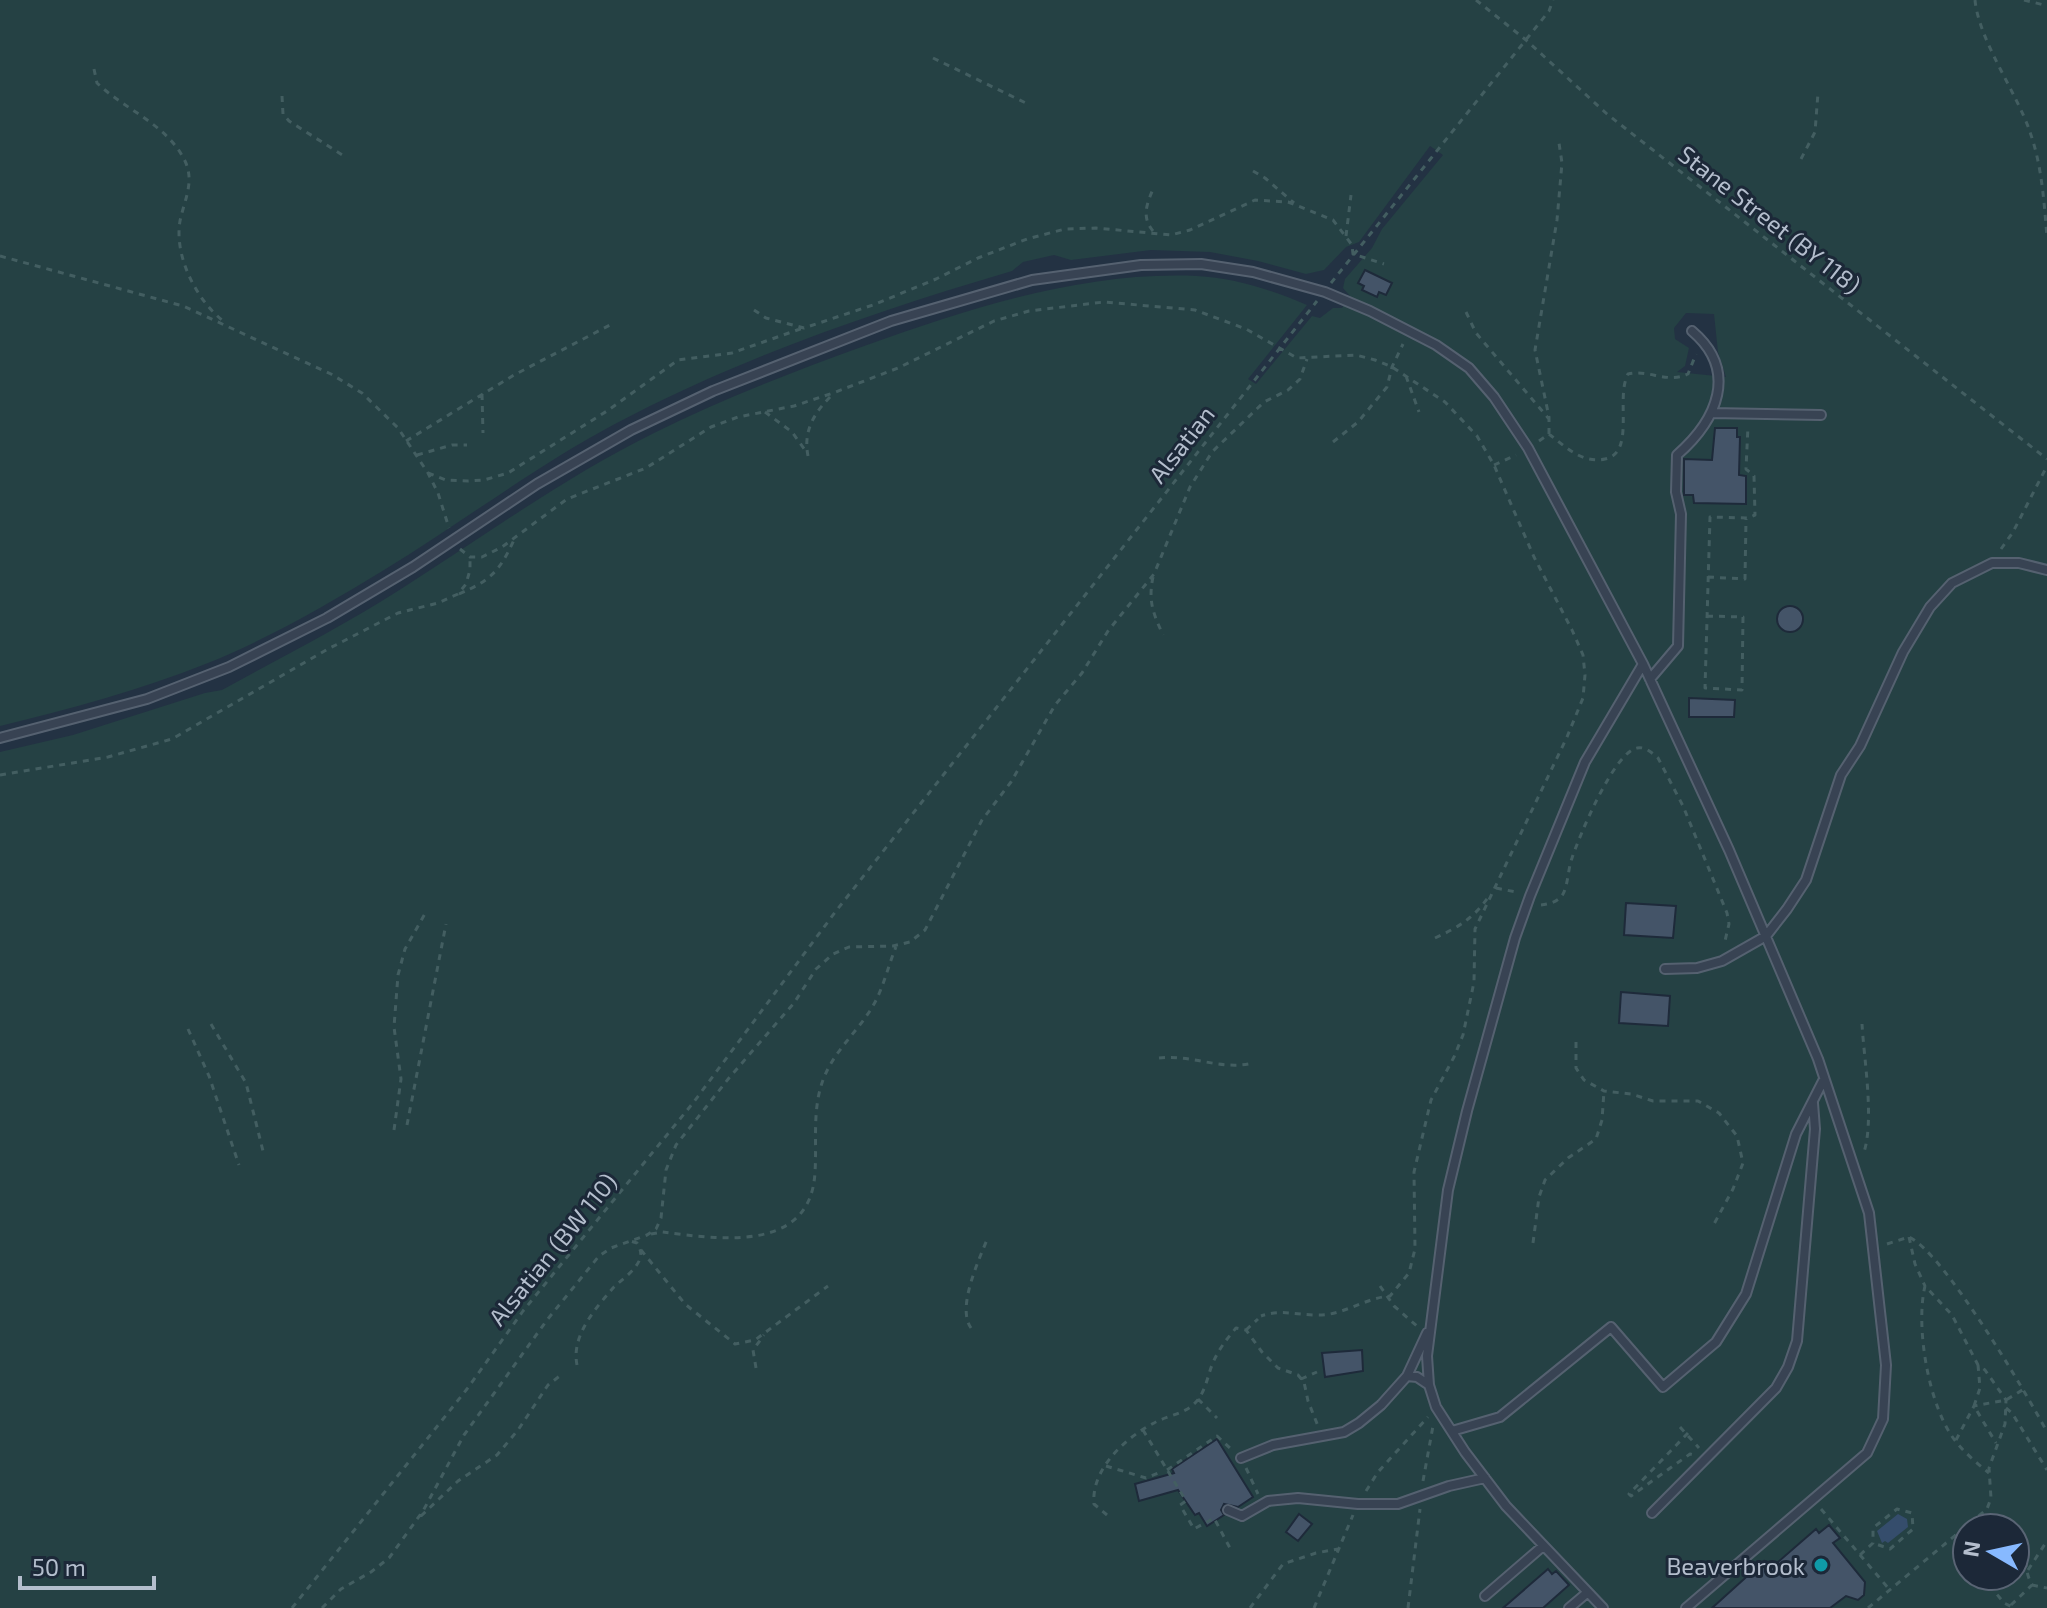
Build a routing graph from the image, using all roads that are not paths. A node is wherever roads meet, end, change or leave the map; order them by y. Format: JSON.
{"nodes":[{"id":1,"x":1692,"y":331,"type":"dead end"},
{"id":2,"x":1712,"y":413,"type":"junction"},
{"id":3,"x":1821,"y":415,"type":"dead end"},
{"id":4,"x":2047,"y":570,"type":"edge"},
{"id":5,"x":1643,"y":664,"type":"junction"},
{"id":6,"x":1650,"y":679,"type":"junction"},
{"id":7,"x":0,"y":738,"type":"edge"},
{"id":8,"x":1766,"y":936,"type":"junction"},
{"id":9,"x":1665,"y":969,"type":"dead end"},
{"id":10,"x":1823,"y":1081,"type":"junction"},
{"id":11,"x":1813,"y":1101,"type":"junction"},
{"id":12,"x":1430,"y":1327,"type":"junction"},
{"id":13,"x":1407,"y":1376,"type":"junction"},
{"id":14,"x":1429,"y":1385,"type":"junction"},
{"id":15,"x":1452,"y":1431,"type":"junction"},
{"id":16,"x":1241,"y":1458,"type":"road end"},
{"id":17,"x":1485,"y":1478,"type":"junction"},
{"id":18,"x":1228,"y":1510,"type":"dead end"},
{"id":19,"x":1652,"y":1513,"type":"dead end"},
{"id":20,"x":1543,"y":1546,"type":"junction"},
{"id":21,"x":1588,"y":1592,"type":"junction"},
{"id":22,"x":1485,"y":1596,"type":"dead end"},
{"id":23,"x":1569,"y":1608,"type":"edge"},
{"id":24,"x":1603,"y":1608,"type":"edge"},
{"id":25,"x":1686,"y":1608,"type":"edge"}],
"edges":[{"from":1,"to":2,"type":"lane"},
{"from":2,"to":3,"type":"lane"},
{"from":2,"to":6,"type":"lane"},
{"from":4,"to":8,"type":"lane"},
{"from":5,"to":6,"type":"lane"},
{"from":5,"to":7,"type":"lane"},
{"from":5,"to":12,"type":"lane"},
{"from":6,"to":8,"type":"lane"},
{"from":8,"to":9,"type":"lane"},
{"from":8,"to":10,"type":"lane"},
{"from":10,"to":11,"type":"lane"},
{"from":10,"to":25,"type":"lane"},
{"from":11,"to":15,"type":"lane"},
{"from":11,"to":19,"type":"lane"},
{"from":12,"to":13,"type":"lane"},
{"from":12,"to":14,"type":"lane"},
{"from":13,"to":14,"type":"lane"},
{"from":13,"to":16,"type":"lane"},
{"from":14,"to":15,"type":"lane"},
{"from":15,"to":17,"type":"lane"},
{"from":17,"to":18,"type":"lane"},
{"from":17,"to":20,"type":"lane"},
{"from":20,"to":21,"type":"lane"},
{"from":20,"to":22,"type":"lane"},
{"from":21,"to":23,"type":"lane"},
{"from":21,"to":24,"type":"lane"}]}
